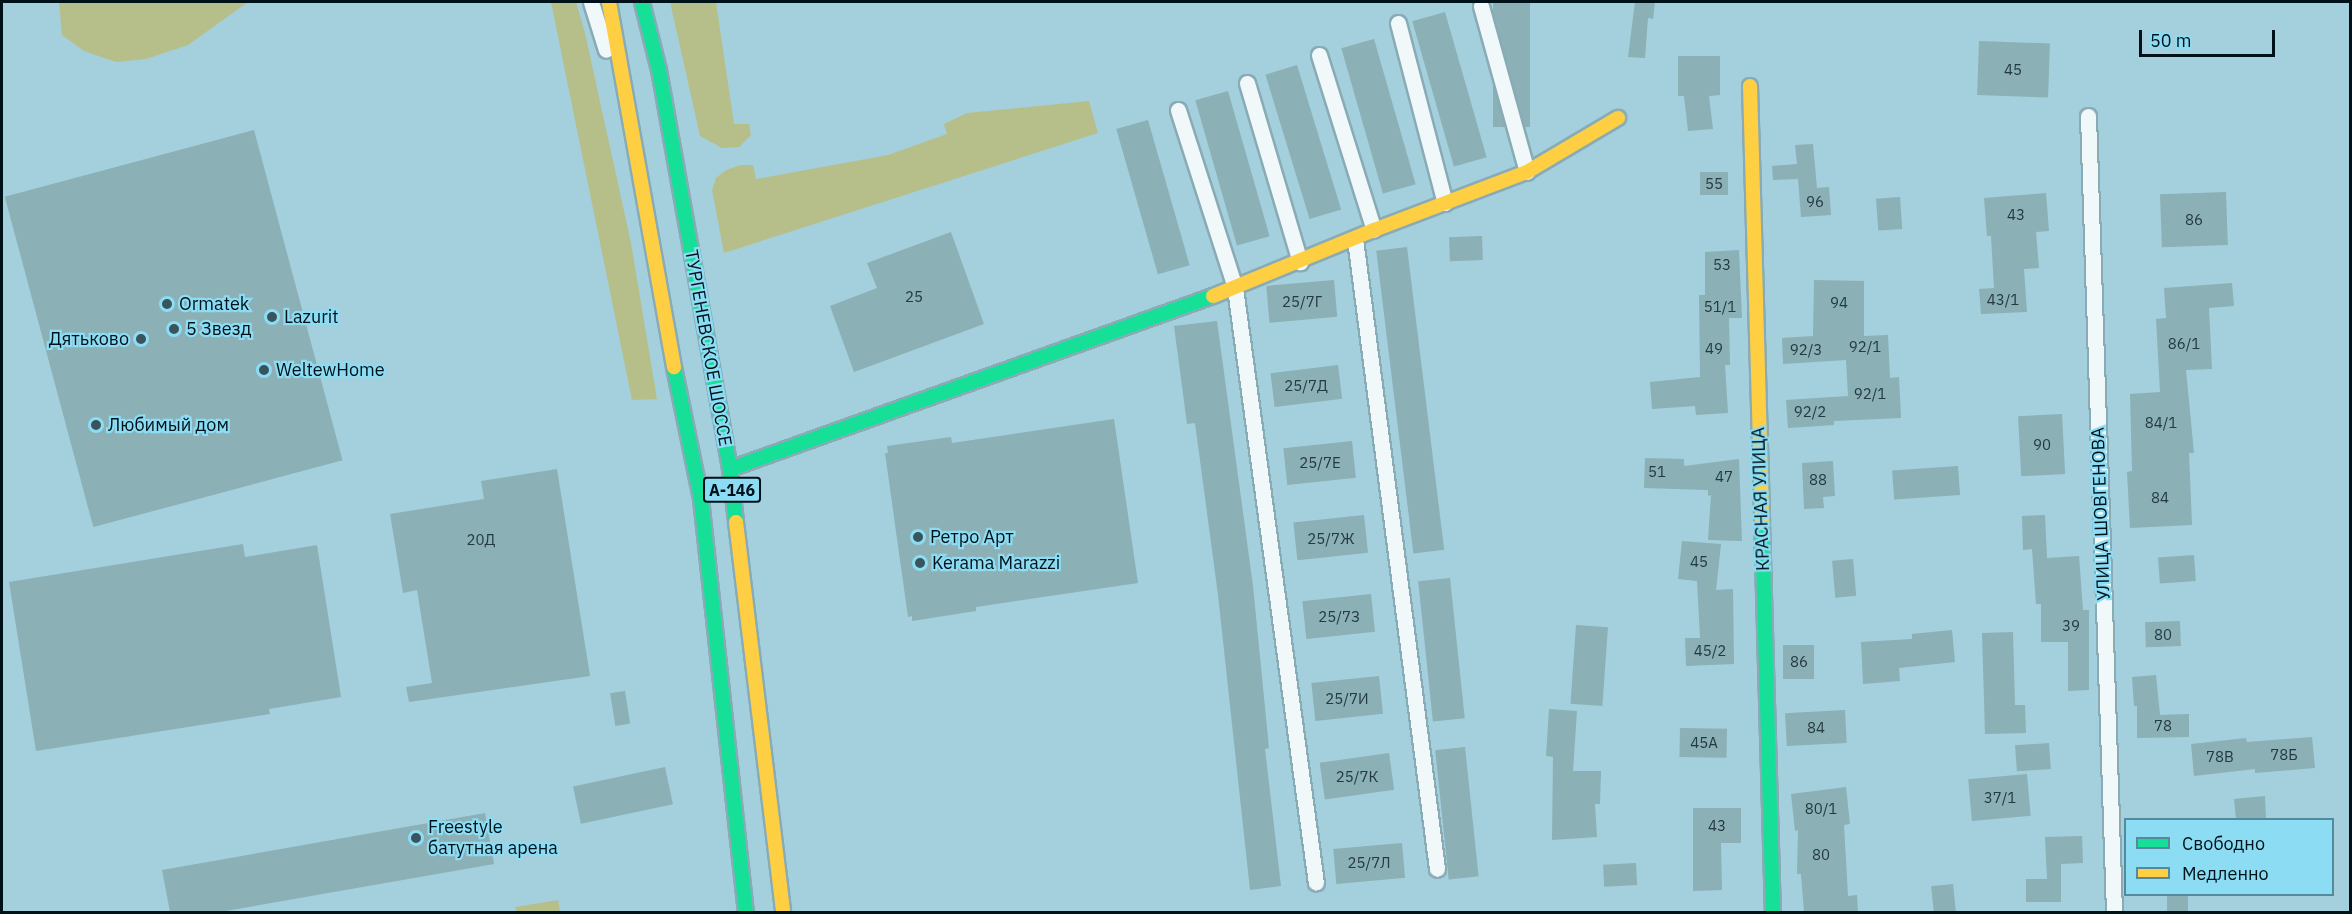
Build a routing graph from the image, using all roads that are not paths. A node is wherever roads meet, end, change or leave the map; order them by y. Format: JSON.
{"nodes":[{"id":1,"x":591,"y":2,"type":"edge"},
{"id":2,"x":609,"y":2,"type":"edge"},
{"id":3,"x":642,"y":2,"type":"edge"},
{"id":4,"x":654,"y":2,"type":"edge"},
{"id":5,"x":1481,"y":6,"type":"dead end"},
{"id":6,"x":1398,"y":23,"type":"dead end"},
{"id":7,"x":1319,"y":55,"type":"dead end"},
{"id":8,"x":659,"y":70,"type":"junction"},
{"id":9,"x":1247,"y":83,"type":"dead end"},
{"id":10,"x":1750,"y":86,"type":"dead end"},
{"id":11,"x":1178,"y":110,"type":"dead end"},
{"id":12,"x":2088,"y":116,"type":"dead end"},
{"id":13,"x":1618,"y":118,"type":"dead end"},
{"id":14,"x":632,"y":132,"type":"junction"},
{"id":15,"x":1527,"y":172,"type":"junction"},
{"id":16,"x":1445,"y":203,"type":"junction"},
{"id":17,"x":1374,"y":230,"type":"junction"},
{"id":18,"x":1355,"y":239,"type":"junction"},
{"id":19,"x":1300,"y":262,"type":"junction"},
{"id":20,"x":1235,"y":288,"type":"junction"},
{"id":21,"x":730,"y":469,"type":"junction"},
{"id":22,"x":1437,"y":869,"type":"dead end"},
{"id":23,"x":1316,"y":883,"type":"dead end"},
{"id":24,"x":746,"y":912,"type":"edge"},
{"id":25,"x":783,"y":912,"type":"edge"},
{"id":26,"x":1773,"y":912,"type":"edge"},
{"id":27,"x":2114,"y":912,"type":"edge"}],
"edges":[{"from":1,"to":14,"type":"street"},
{"from":2,"to":14,"type":"main road","name":"ТУРГЕНЕВСКОЕ ШОССЕ","number":"А-146"},
{"from":3,"to":8,"type":"main road","name":"ТУРГЕНЕВСКОЕ ШОССЕ","number":"А-146"},
{"from":4,"to":8,"type":"street"},
{"from":5,"to":15,"type":"street"},
{"from":6,"to":16,"type":"street"},
{"from":7,"to":17,"type":"street"},
{"from":8,"to":21,"type":"main road","name":"ТУРГЕНЕВСКОЕ ШОССЕ","number":"А-146"},
{"from":9,"to":19,"type":"street"},
{"from":10,"to":26,"type":"main road","name":"КРАСНАЯ УЛИЦА"},
{"from":11,"to":20,"type":"street"},
{"from":12,"to":27,"type":"street","name":"УЛИЦА ШОВГЕНОВА"},
{"from":13,"to":15,"type":"main road"},
{"from":14,"to":24,"type":"main road","name":"ТУРГЕНЕВСКОЕ ШОССЕ","number":"А-146"},
{"from":15,"to":16,"type":"main road"},
{"from":16,"to":17,"type":"main road"},
{"from":17,"to":18,"type":"main road"},
{"from":18,"to":19,"type":"main road"},
{"from":18,"to":22,"type":"street"},
{"from":19,"to":20,"type":"main road"},
{"from":20,"to":21,"type":"main road"},
{"from":20,"to":23,"type":"street"},
{"from":21,"to":25,"type":"main road","name":"ТУРГЕНЕВСКОЕ ШОССЕ","number":"А-146"}]}
